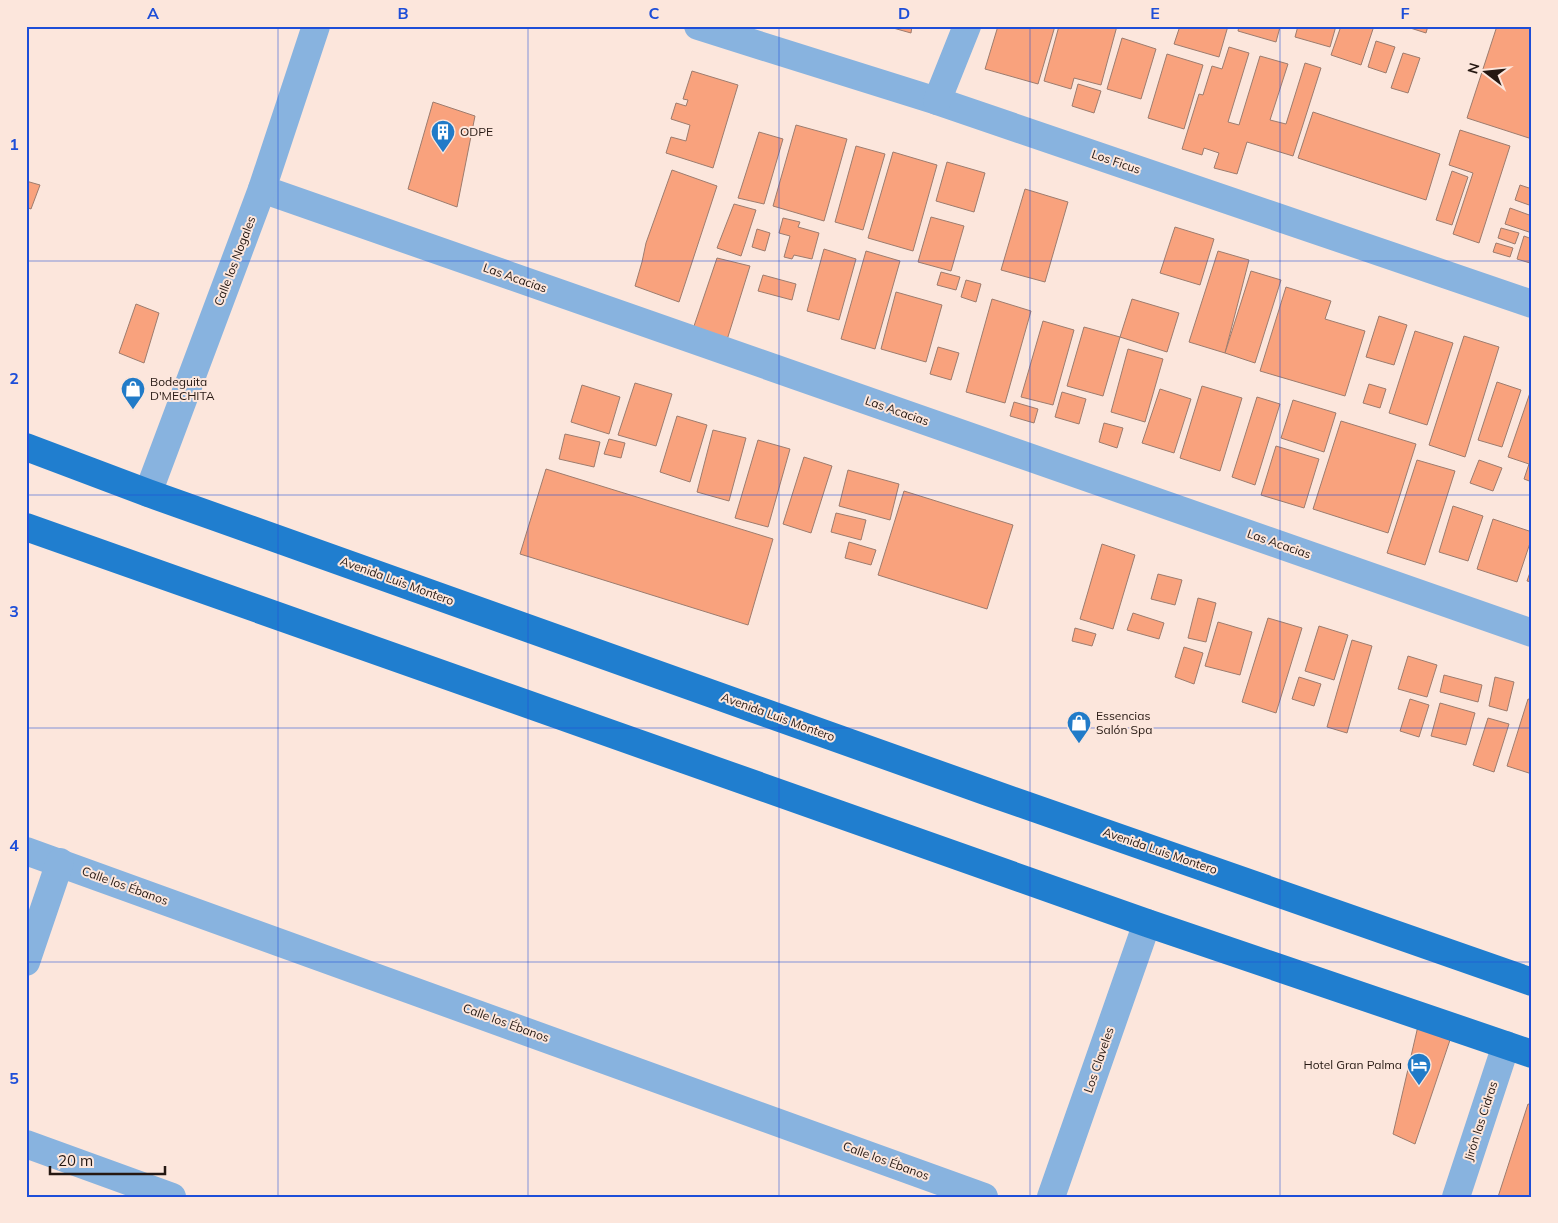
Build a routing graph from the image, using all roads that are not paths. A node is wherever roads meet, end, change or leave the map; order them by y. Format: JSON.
{"nodes":[{"id":1,"x":316,"y":26,"type":"edge"},
{"id":2,"x":698,"y":26,"type":"edge"},
{"id":3,"x":967,"y":26,"type":"edge"},
{"id":4,"x":937,"y":101,"type":"junction"},
{"id":5,"x":262,"y":189,"type":"junction"},
{"id":6,"x":1532,"y":304,"type":"edge"},
{"id":7,"x":26,"y":447,"type":"edge"},
{"id":8,"x":148,"y":493,"type":"junction"},
{"id":9,"x":26,"y":527,"type":"edge"},
{"id":10,"x":1532,"y":633,"type":"edge"},
{"id":11,"x":26,"y":851,"type":"edge"},
{"id":12,"x":60,"y":862,"type":"junction"},
{"id":13,"x":1147,"y":923,"type":"junction"},
{"id":14,"x":26,"y":962,"type":"edge"},
{"id":15,"x":1532,"y":982,"type":"edge"},
{"id":16,"x":1506,"y":1045,"type":"junction"},
{"id":17,"x":1532,"y":1054,"type":"edge"},
{"id":18,"x":26,"y":1144,"type":"edge"},
{"id":19,"x":172,"y":1197,"type":"edge"},
{"id":20,"x":984,"y":1197,"type":"edge"},
{"id":21,"x":1051,"y":1197,"type":"edge"},
{"id":22,"x":1456,"y":1197,"type":"edge"}],
"edges":[{"from":1,"to":5,"type":"street","name":"Calle los Nogales"},
{"from":2,"to":4,"type":"street","name":"Los Ficus"},
{"from":3,"to":4,"type":"street"},
{"from":4,"to":6,"type":"street","name":"Los Ficus"},
{"from":5,"to":8,"type":"street","name":"Calle los Nogales"},
{"from":5,"to":10,"type":"street","name":"Las Acacias"},
{"from":7,"to":8,"type":"main road","name":"Avenida Luis Montero"},
{"from":8,"to":15,"type":"main road","name":"Avenida Luis Montero"},
{"from":9,"to":13,"type":"main road"},
{"from":11,"to":12,"type":"street","name":"Calle los Ébanos"},
{"from":12,"to":14,"type":"street"},
{"from":12,"to":20,"type":"street","name":"Calle los Ébanos"},
{"from":13,"to":16,"type":"main road"},
{"from":13,"to":21,"type":"street","name":"Los Claveles"},
{"from":16,"to":17,"type":"main road"},
{"from":16,"to":22,"type":"street","name":"Jirón las Cidras"},
{"from":18,"to":19,"type":"street"}]}
